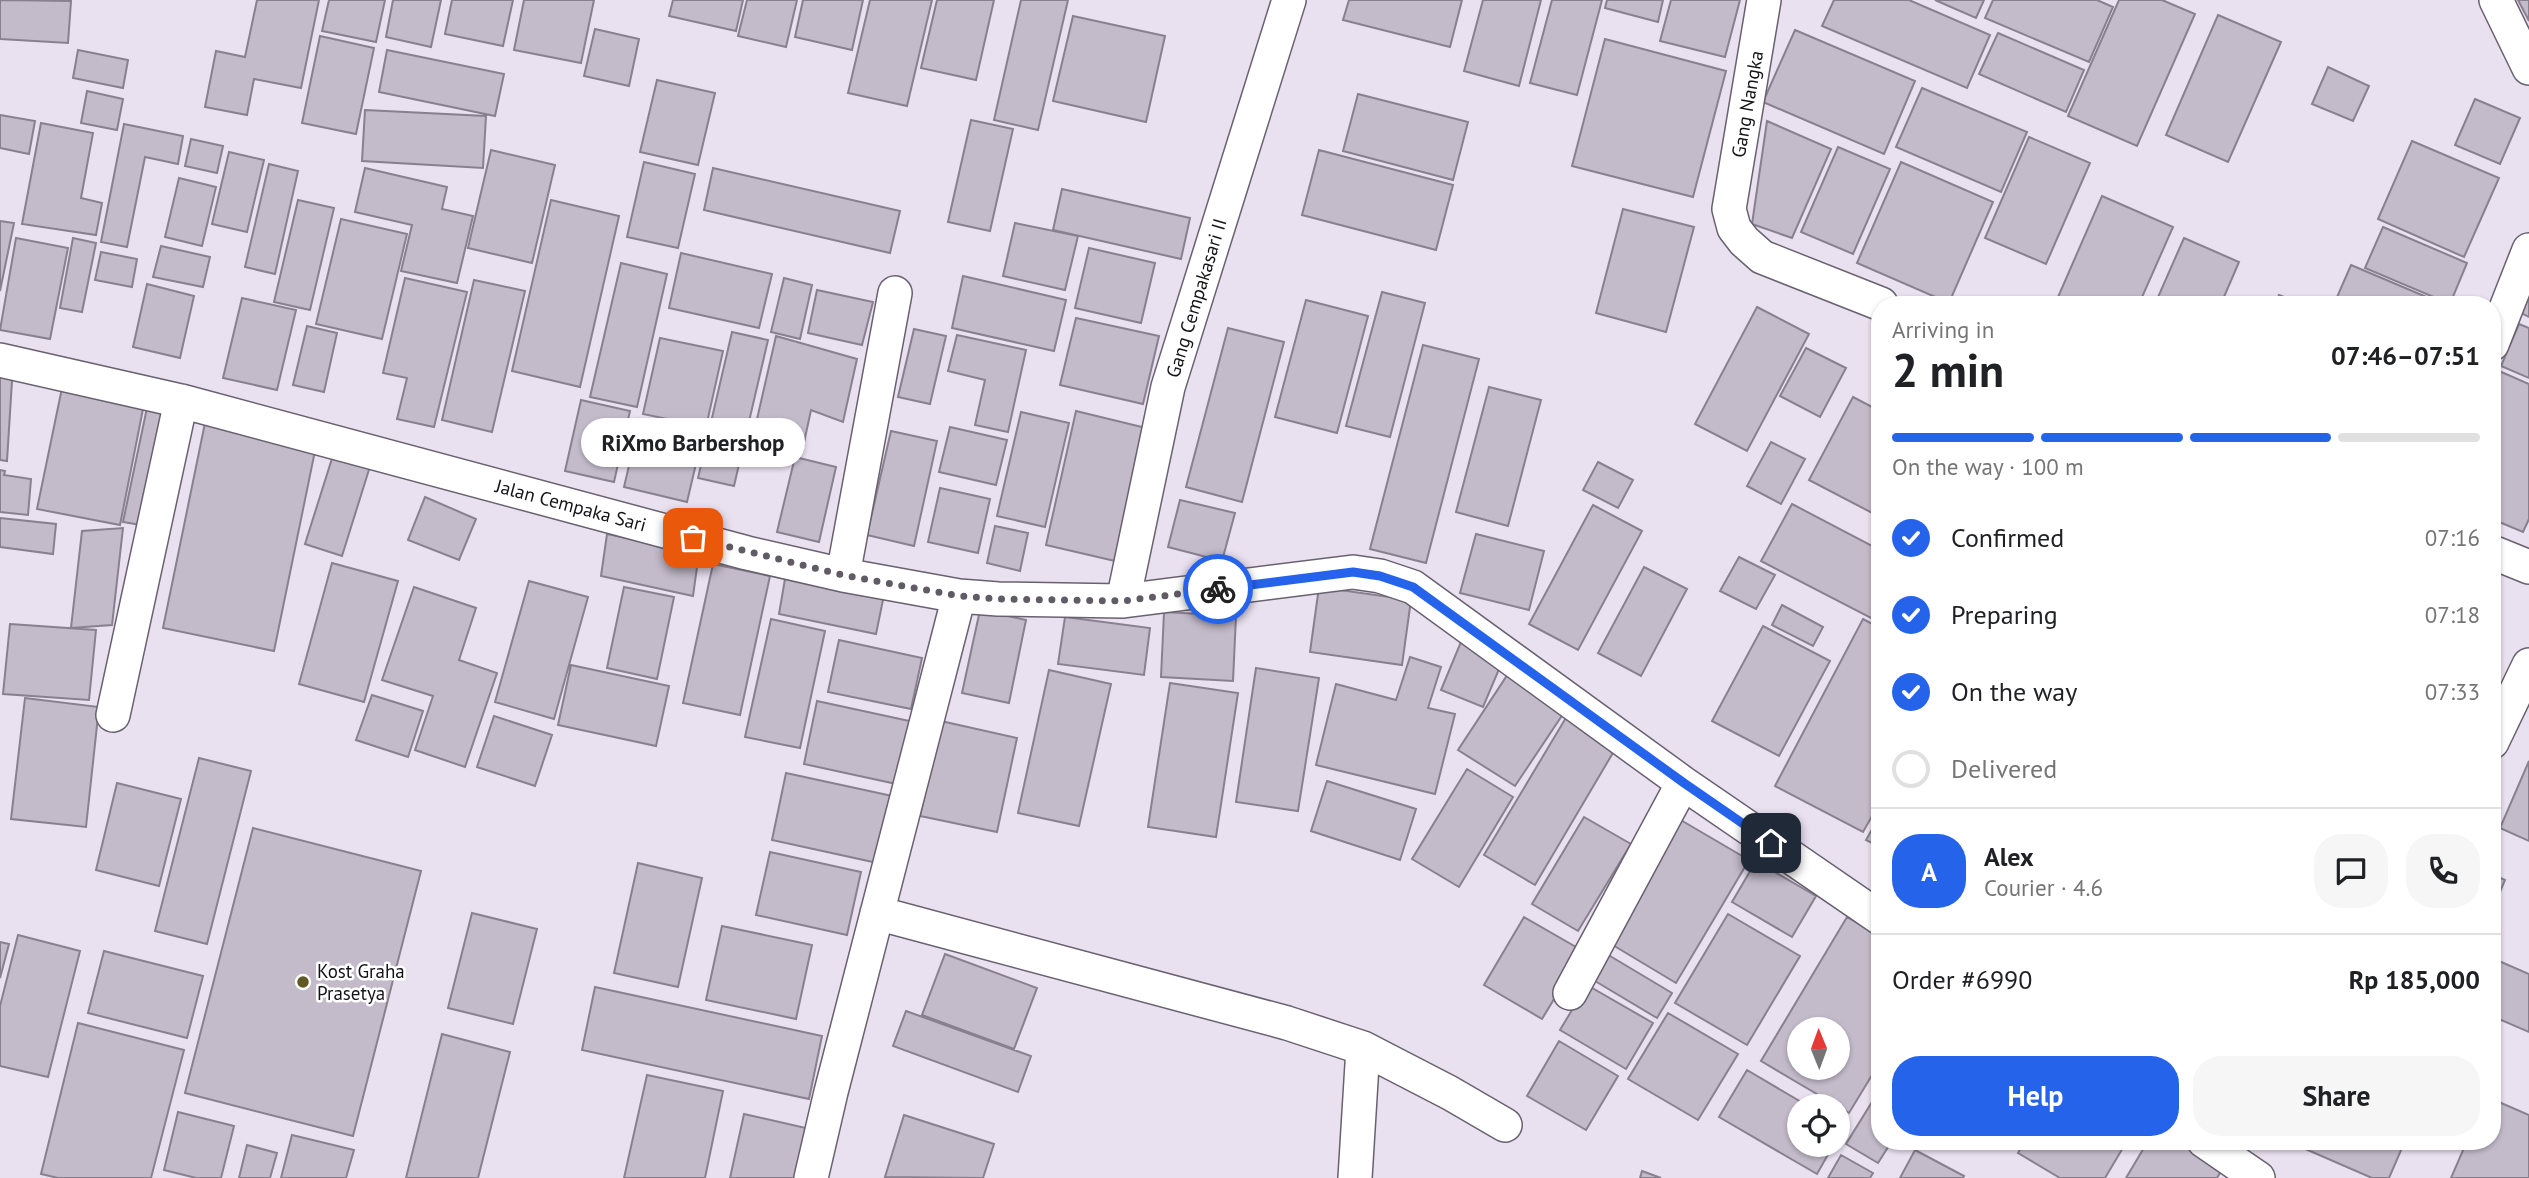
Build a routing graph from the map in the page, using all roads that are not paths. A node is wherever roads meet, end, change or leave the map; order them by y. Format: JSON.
{"nodes":[{"id":1,"x":1289,"y":0,"type":"edge"},
{"id":2,"x":1764,"y":0,"type":"edge"},
{"id":3,"x":2496,"y":0,"type":"edge"},
{"id":4,"x":2529,"y":68,"type":"edge"},
{"id":5,"x":2529,"y":250,"type":"edge"},
{"id":6,"x":895,"y":293,"type":"dead end"},
{"id":7,"x":1871,"y":300,"type":"edge"},
{"id":8,"x":2501,"y":321,"type":"edge"},
{"id":9,"x":0,"y":360,"type":"edge"},
{"id":10,"x":181,"y":401,"type":"junction"},
{"id":11,"x":2501,"y":556,"type":"edge"},
{"id":12,"x":2529,"y":567,"type":"edge"},
{"id":13,"x":843,"y":575,"type":"junction"},
{"id":14,"x":959,"y":596,"type":"junction"},
{"id":15,"x":1123,"y":601,"type":"junction"},
{"id":16,"x":2529,"y":665,"type":"edge"},
{"id":17,"x":113,"y":715,"type":"dead end"},
{"id":18,"x":2501,"y":723,"type":"edge"},
{"id":19,"x":1684,"y":783,"type":"junction"},
{"id":20,"x":1871,"y":912,"type":"edge"},
{"id":21,"x":877,"y":913,"type":"junction"},
{"id":22,"x":1570,"y":993,"type":"dead end"},
{"id":23,"x":1363,"y":1048,"type":"junction"},
{"id":24,"x":1505,"y":1125,"type":"dead end"},
{"id":25,"x":2221,"y":1150,"type":"edge"},
{"id":26,"x":811,"y":1178,"type":"edge"},
{"id":27,"x":1355,"y":1178,"type":"edge"},
{"id":28,"x":2258,"y":1178,"type":"edge"}],
"edges":[{"from":1,"to":15,"type":"street","name":"Gang Cempakasari II"},
{"from":2,"to":7,"type":"street","name":"Gang Nangka"},
{"from":3,"to":4,"type":"street"},
{"from":5,"to":8,"type":"street"},
{"from":6,"to":13,"type":"street"},
{"from":9,"to":10,"type":"street","name":"Jalan Cempaka Sari"},
{"from":10,"to":13,"type":"street","name":"Jalan Cempaka Sari"},
{"from":10,"to":17,"type":"street"},
{"from":11,"to":12,"type":"street"},
{"from":13,"to":14,"type":"street","name":"Jalan Cempaka Sari"},
{"from":14,"to":15,"type":"street","name":"Jalan Cempaka Sari"},
{"from":14,"to":21,"type":"street"},
{"from":15,"to":19,"type":"street","name":"Jalan Cempaka Sari"},
{"from":16,"to":18,"type":"street"},
{"from":19,"to":20,"type":"street","name":"Jalan Cempaka Sari"},
{"from":19,"to":22,"type":"street"},
{"from":21,"to":23,"type":"street"},
{"from":21,"to":26,"type":"street"},
{"from":23,"to":24,"type":"street"},
{"from":23,"to":27,"type":"street"},
{"from":25,"to":28,"type":"street"}]}
